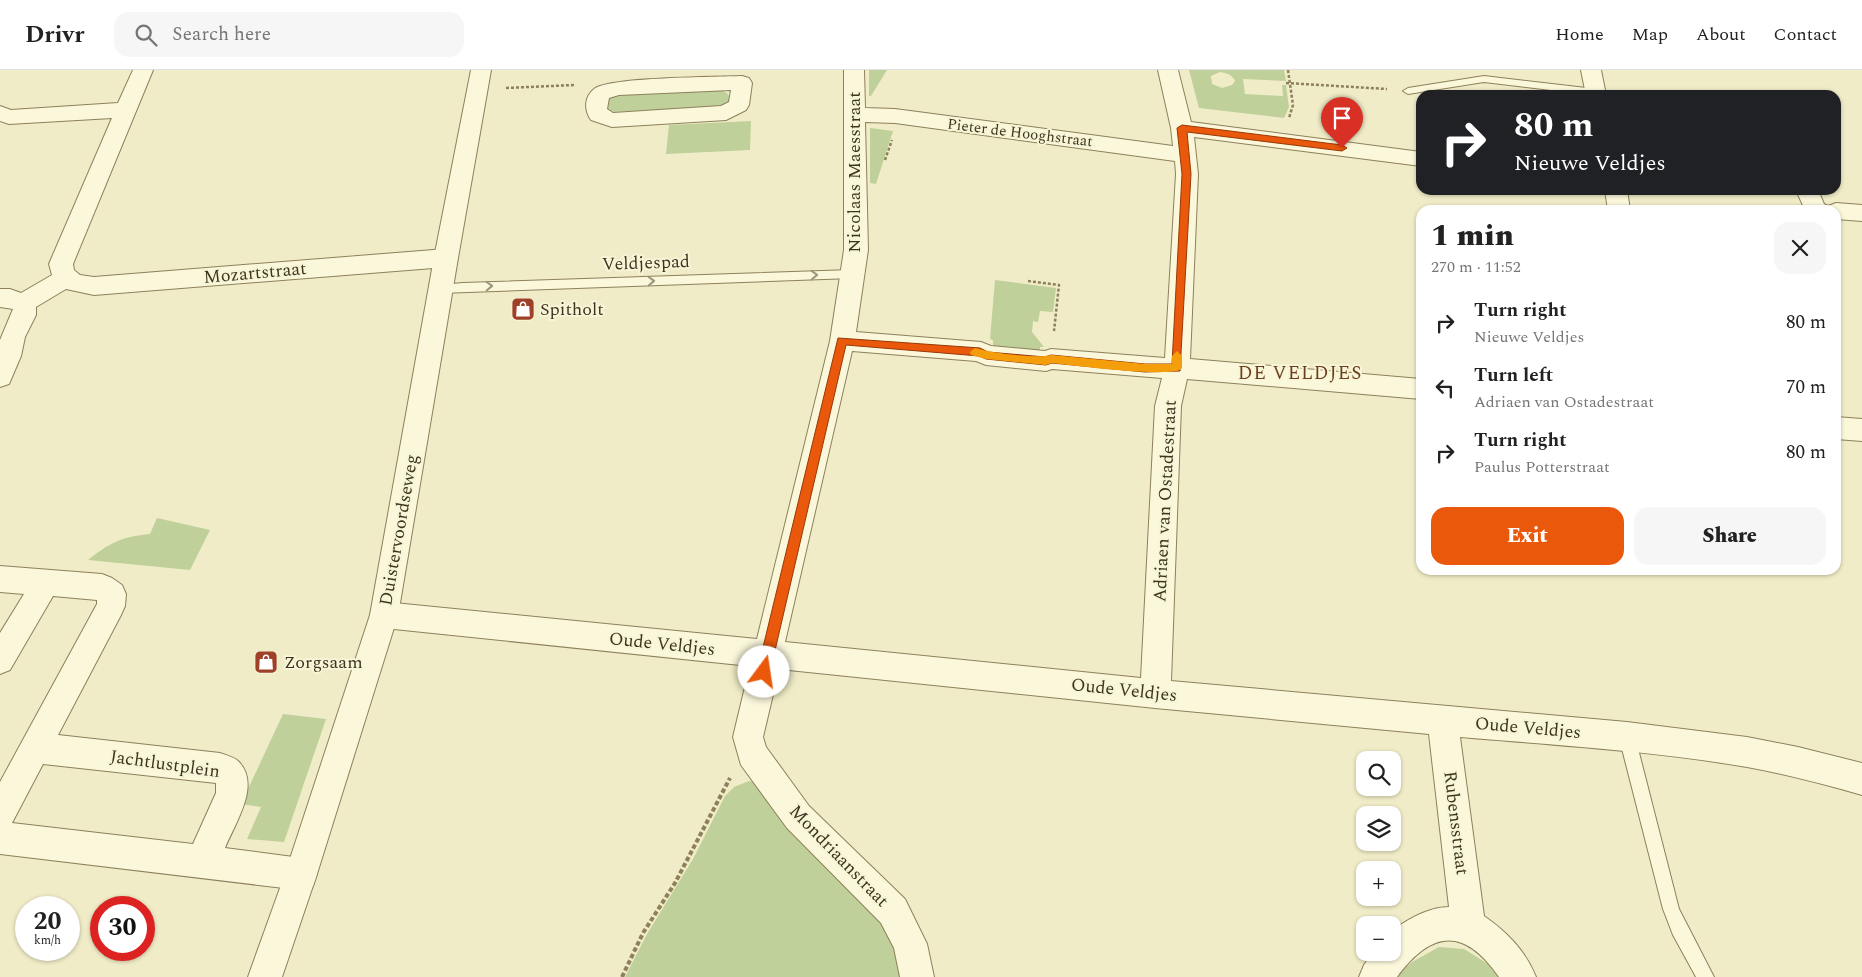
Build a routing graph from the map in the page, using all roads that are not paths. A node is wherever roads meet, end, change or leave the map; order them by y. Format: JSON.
{"nodes":[{"id":1,"x":143,"y":70,"type":"edge"},
{"id":2,"x":854,"y":70,"type":"edge"},
{"id":3,"x":1168,"y":70,"type":"edge"},
{"id":4,"x":1591,"y":70,"type":"edge"},
{"id":5,"x":743,"y":76,"type":"edge"},
{"id":6,"x":479,"y":80,"type":"edge"},
{"id":7,"x":1566,"y":90,"type":"edge"},
{"id":8,"x":1595,"y":90,"type":"edge"},
{"id":9,"x":1408,"y":91,"type":"road end"},
{"id":10,"x":126,"y":110,"type":"junction"},
{"id":11,"x":0,"y":113,"type":"edge"},
{"id":12,"x":853,"y":114,"type":"junction"},
{"id":13,"x":1182,"y":128,"type":"junction"},
{"id":14,"x":1185,"y":155,"type":"junction"},
{"id":15,"x":1416,"y":158,"type":"edge"},
{"id":16,"x":1841,"y":211,"type":"edge"},
{"id":17,"x":1862,"y":213,"type":"edge"},
{"id":18,"x":446,"y":258,"type":"junction"},
{"id":19,"x":852,"y":274,"type":"junction"},
{"id":20,"x":66,"y":278,"type":"junction"},
{"id":21,"x":440,"y":290,"type":"junction"},
{"id":22,"x":12,"y":301,"type":"edge"},
{"id":23,"x":842,"y":341,"type":"junction"},
{"id":24,"x":1177,"y":368,"type":"junction"},
{"id":25,"x":0,"y":377,"type":"edge"},
{"id":26,"x":1416,"y":389,"type":"edge"},
{"id":27,"x":1841,"y":428,"type":"edge"},
{"id":28,"x":1862,"y":430,"type":"edge"},
{"id":29,"x":0,"y":579,"type":"edge"},
{"id":30,"x":46,"y":582,"type":"junction"},
{"id":31,"x":384,"y":615,"type":"junction"},
{"id":32,"x":768,"y":654,"type":"junction"},
{"id":33,"x":0,"y":660,"type":"edge"},
{"id":34,"x":1155,"y":694,"type":"junction"},
{"id":35,"x":1443,"y":721,"type":"junction"},
{"id":36,"x":1627,"y":737,"type":"junction"},
{"id":37,"x":35,"y":748,"type":"junction"},
{"id":38,"x":1862,"y":779,"type":"edge"},
{"id":39,"x":0,"y":814,"type":"edge"},
{"id":40,"x":0,"y":838,"type":"edge"},
{"id":41,"x":202,"y":861,"type":"junction"},
{"id":42,"x":301,"y":874,"type":"junction"},
{"id":43,"x":1468,"y":925,"type":"junction"},
{"id":44,"x":265,"y":977,"type":"edge"},
{"id":45,"x":917,"y":977,"type":"edge"},
{"id":46,"x":1376,"y":977,"type":"edge"},
{"id":47,"x":1520,"y":977,"type":"edge"},
{"id":48,"x":1706,"y":977,"type":"edge"}],
"edges":[{"from":1,"to":10,"type":"street"},
{"from":2,"to":12,"type":"street","name":"Nicolaas Maesstraat"},
{"from":3,"to":13,"type":"street","name":"Adriaen van Ostadestraat"},
{"from":4,"to":8,"type":"street"},
{"from":5,"to":5,"type":"street"},
{"from":6,"to":18,"type":"street","name":"Duistervoordseweg"},
{"from":7,"to":9,"type":"lane"},
{"from":10,"to":11,"type":"street"},
{"from":10,"to":20,"type":"street"},
{"from":12,"to":14,"type":"street","name":"Pieter de Hooghstraat"},
{"from":12,"to":19,"type":"street","name":"Nicolaas Maesstraat"},
{"from":13,"to":14,"type":"street","name":"Adriaen van Ostadestraat"},
{"from":13,"to":15,"type":"street"},
{"from":14,"to":24,"type":"street","name":"Adriaen van Ostadestraat"},
{"from":16,"to":17,"type":"street"},
{"from":18,"to":20,"type":"street","name":"Mozartstraat"},
{"from":18,"to":21,"type":"street","name":"Duistervoordseweg"},
{"from":21,"to":19,"type":"lane","name":"Veldjespad","one_way":true},
{"from":19,"to":23,"type":"street","name":"Nicolaas Maesstraat"},
{"from":20,"to":22,"type":"street"},
{"from":21,"to":31,"type":"street","name":"Duistervoordseweg"},
{"from":22,"to":25,"type":"street"},
{"from":23,"to":24,"type":"street"},
{"from":23,"to":32,"type":"street","name":"Nicolaas Maesstraat"},
{"from":24,"to":26,"type":"street"},
{"from":24,"to":34,"type":"street","name":"Adriaen van Ostadestraat"},
{"from":27,"to":28,"type":"street"},
{"from":29,"to":30,"type":"street"},
{"from":30,"to":33,"type":"street"},
{"from":30,"to":37,"type":"street"},
{"from":31,"to":32,"type":"street","name":"Oude Veldjes"},
{"from":31,"to":42,"type":"street","name":"Duistervoordseweg"},
{"from":32,"to":34,"type":"street","name":"Oude Veldjes"},
{"from":32,"to":45,"type":"street","name":"Mondriaanstraat"},
{"from":34,"to":35,"type":"street","name":"Oude Veldjes"},
{"from":35,"to":36,"type":"street","name":"Oude Veldjes"},
{"from":35,"to":43,"type":"street","name":"Rubensstraat"},
{"from":36,"to":38,"type":"street","name":"Oude Veldjes"},
{"from":36,"to":48,"type":"lane"},
{"from":37,"to":39,"type":"street"},
{"from":37,"to":41,"type":"street","name":"Jachtlustplein"},
{"from":40,"to":41,"type":"street"},
{"from":41,"to":42,"type":"street"},
{"from":42,"to":44,"type":"street","name":"Duistervoordseweg"},
{"from":43,"to":46,"type":"street"},
{"from":43,"to":47,"type":"street"}]}
